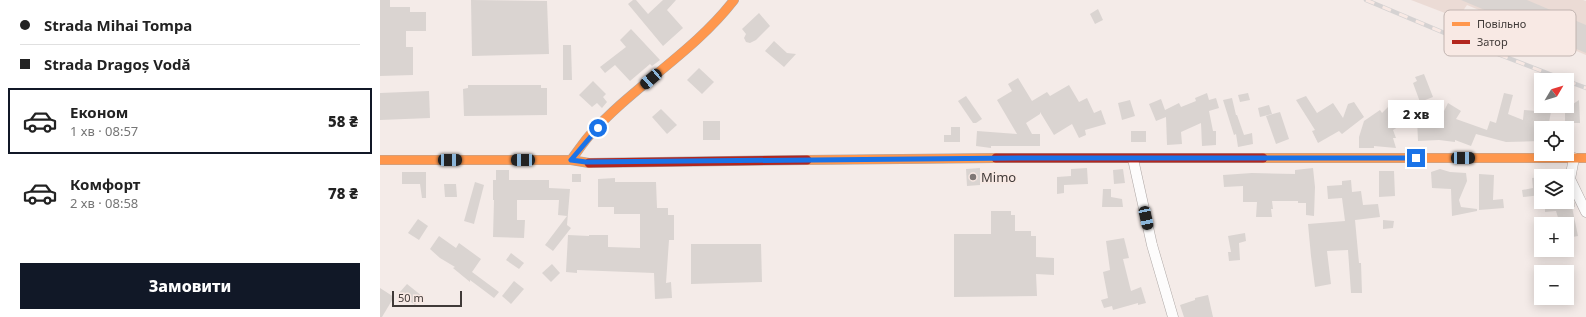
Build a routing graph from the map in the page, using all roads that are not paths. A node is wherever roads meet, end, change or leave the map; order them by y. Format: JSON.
{"nodes":[{"id":1,"x":734,"y":0,"type":"edge"},
{"id":2,"x":1133,"y":158,"type":"junction"},
{"id":3,"x":1534,"y":158,"type":"edge"},
{"id":4,"x":1574,"y":158,"type":"edge"},
{"id":5,"x":1586,"y":158,"type":"edge"},
{"id":6,"x":380,"y":160,"type":"edge"},
{"id":7,"x":571,"y":160,"type":"junction"},
{"id":8,"x":1573,"y":161,"type":"edge"},
{"id":9,"x":1586,"y":212,"type":"edge"},
{"id":10,"x":1173,"y":317,"type":"edge"}],
"edges":[{"from":1,"to":7,"type":"main road"},
{"from":2,"to":3,"type":"main road"},
{"from":2,"to":7,"type":"main road"},
{"from":2,"to":10,"type":"street"},
{"from":4,"to":5,"type":"main road"},
{"from":6,"to":7,"type":"main road"},
{"from":8,"to":9,"type":"street"}]}
